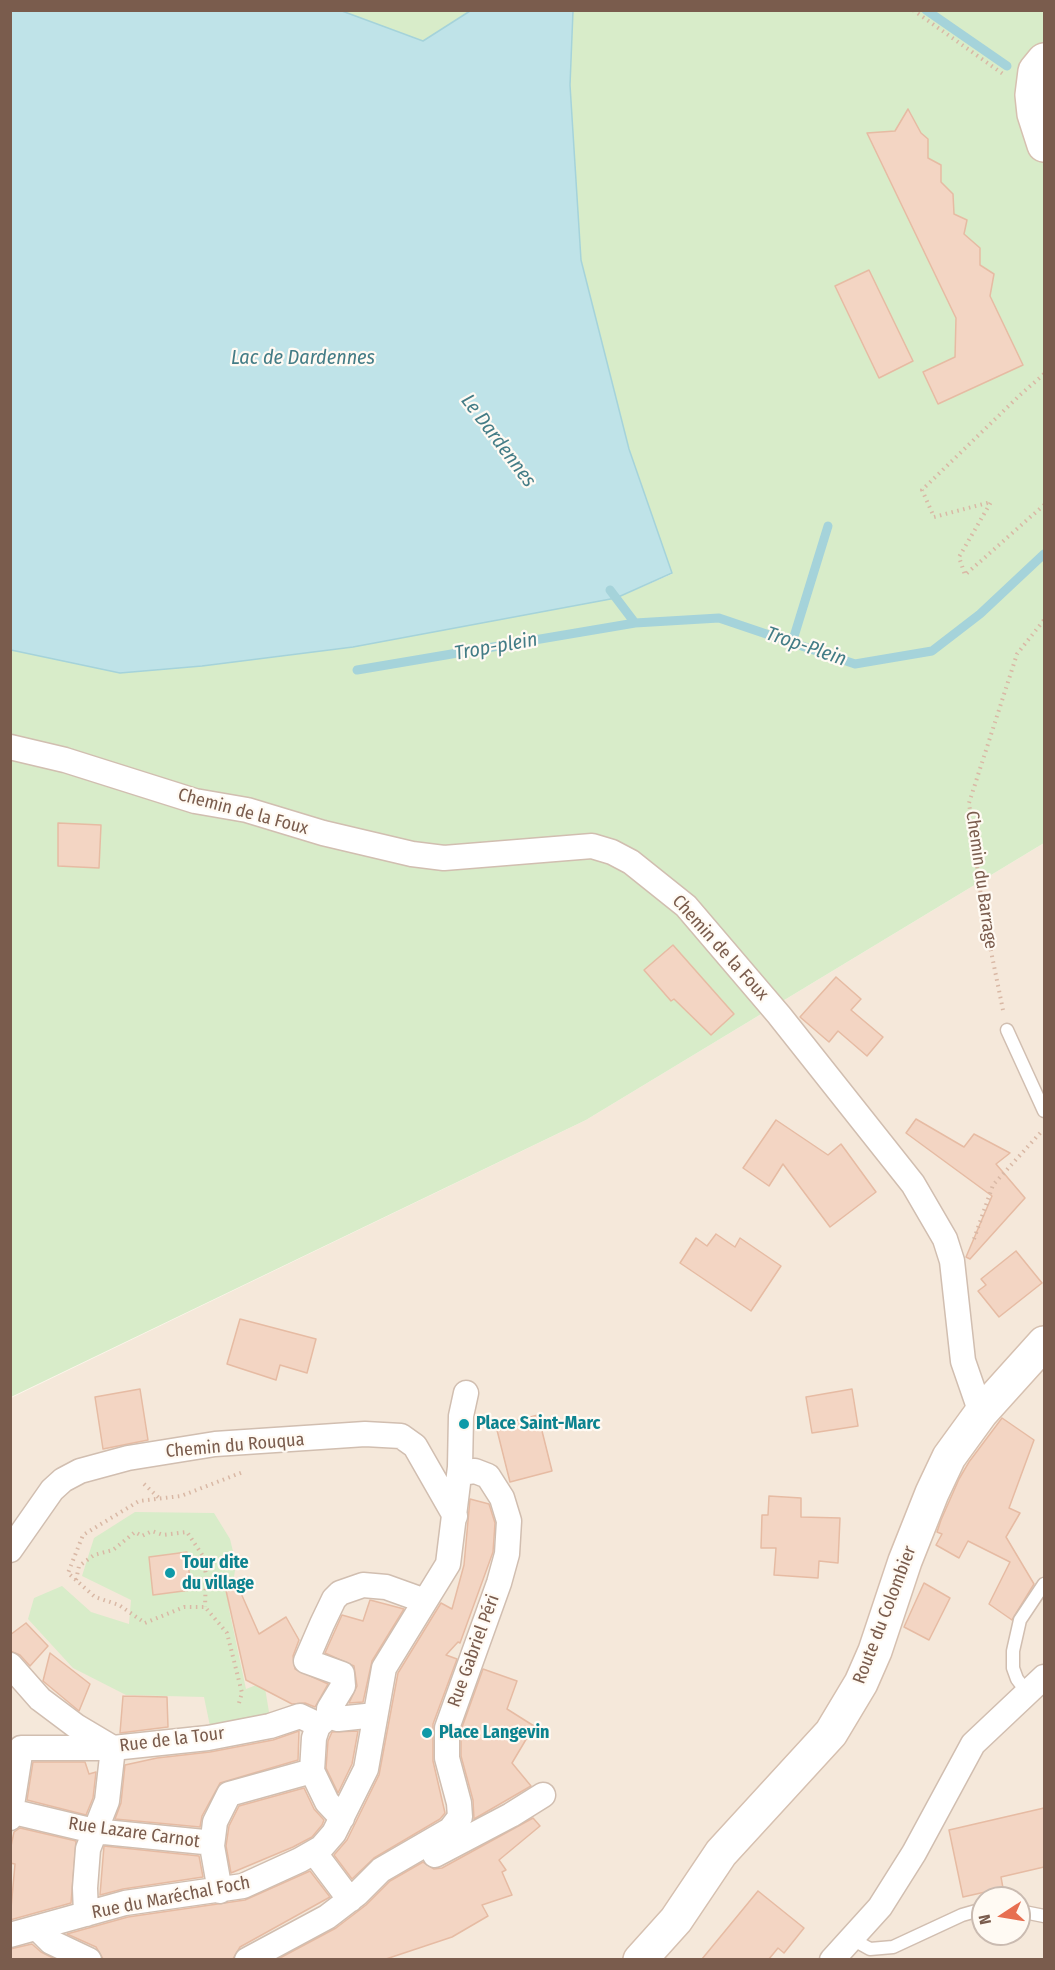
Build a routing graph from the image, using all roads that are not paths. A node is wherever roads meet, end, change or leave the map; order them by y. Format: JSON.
{"nodes":[{"id":1,"x":1044,"y":60,"type":"edge"},
{"id":2,"x":1044,"y":145,"type":"edge"},
{"id":3,"x":10,"y":747,"type":"edge"},
{"id":4,"x":1007,"y":1030,"type":"road end"},
{"id":5,"x":1044,"y":1111,"type":"edge"},
{"id":6,"x":1044,"y":1343,"type":"edge"},
{"id":7,"x":466,"y":1393,"type":"dead end"},
{"id":8,"x":981,"y":1413,"type":"junction"},
{"id":9,"x":460,"y":1473,"type":"junction"},
{"id":10,"x":455,"y":1516,"type":"junction"},
{"id":11,"x":15,"y":1540,"type":"edge"},
{"id":12,"x":1044,"y":1584,"type":"edge"},
{"id":13,"x":425,"y":1601,"type":"junction"},
{"id":14,"x":10,"y":1665,"type":"edge"},
{"id":15,"x":1036,"y":1685,"type":"edge"},
{"id":16,"x":375,"y":1715,"type":"junction"},
{"id":17,"x":324,"y":1720,"type":"junction"},
{"id":18,"x":113,"y":1748,"type":"junction"},
{"id":19,"x":312,"y":1771,"type":"junction"},
{"id":20,"x":543,"y":1795,"type":"dead end"},
{"id":21,"x":11,"y":1814,"type":"edge"},
{"id":22,"x":342,"y":1818,"type":"junction"},
{"id":23,"x":94,"y":1832,"type":"junction"},
{"id":24,"x":212,"y":1846,"type":"junction"},
{"id":25,"x":314,"y":1852,"type":"junction"},
{"id":26,"x":381,"y":1870,"type":"junction"},
{"id":27,"x":220,"y":1891,"type":"junction"},
{"id":28,"x":350,"y":1900,"type":"junction"},
{"id":29,"x":971,"y":1912,"type":"edge"},
{"id":30,"x":86,"y":1914,"type":"junction"},
{"id":31,"x":38,"y":1928,"type":"junction"},
{"id":32,"x":10,"y":1935,"type":"edge"},
{"id":33,"x":852,"y":1939,"type":"junction"},
{"id":34,"x":89,"y":1959,"type":"edge"},
{"id":35,"x":247,"y":1959,"type":"edge"},
{"id":36,"x":640,"y":1959,"type":"edge"},
{"id":37,"x":832,"y":1959,"type":"edge"}],
"edges":[{"from":1,"to":2,"type":"street"},
{"from":3,"to":8,"type":"street","name":"Chemin de la Foux"},
{"from":4,"to":5,"type":"lane"},
{"from":6,"to":8,"type":"street","name":"Route du Colombier"},
{"from":7,"to":9,"type":"street"},
{"from":8,"to":36,"type":"street","name":"Route du Colombier"},
{"from":9,"to":10,"type":"street"},
{"from":9,"to":26,"type":"street","name":"Rue Gabriel Péri"},
{"from":10,"to":11,"type":"street","name":"Chemin du Rouqua"},
{"from":10,"to":13,"type":"street","name":"Rue du Maréchal Foch"},
{"from":12,"to":15,"type":"lane"},
{"from":13,"to":16,"type":"street","name":"Rue du Maréchal Foch"},
{"from":13,"to":17,"type":"street"},
{"from":14,"to":18,"type":"street"},
{"from":15,"to":33,"type":"street"},
{"from":16,"to":17,"type":"street","name":"Rue de la Tour"},
{"from":16,"to":22,"type":"street","name":"Rue du Maréchal Foch"},
{"from":17,"to":18,"type":"street","name":"Rue de la Tour"},
{"from":17,"to":19,"type":"street"},
{"from":18,"to":21,"type":"street","name":"Rue de la Tour"},
{"from":18,"to":23,"type":"street"},
{"from":19,"to":22,"type":"street"},
{"from":19,"to":24,"type":"street"},
{"from":20,"to":26,"type":"street"},
{"from":21,"to":23,"type":"street","name":"Rue Lazare Carnot"},
{"from":22,"to":25,"type":"street","name":"Rue du Maréchal Foch"},
{"from":23,"to":24,"type":"street","name":"Rue Lazare Carnot"},
{"from":23,"to":30,"type":"street"},
{"from":24,"to":27,"type":"street","name":"Rue Lazare Carnot"},
{"from":25,"to":27,"type":"street","name":"Rue du Maréchal Foch"},
{"from":25,"to":28,"type":"street"},
{"from":26,"to":28,"type":"street","name":"Rue Gabriel Péri"},
{"from":27,"to":30,"type":"street","name":"Rue du Maréchal Foch"},
{"from":28,"to":35,"type":"street","name":"Rue Gabriel Péri"},
{"from":29,"to":33,"type":"lane"},
{"from":30,"to":31,"type":"street","name":"Rue du Maréchal Foch"},
{"from":31,"to":32,"type":"street","name":"Rue du Maréchal Foch"},
{"from":31,"to":34,"type":"street"},
{"from":33,"to":37,"type":"street"}]}
